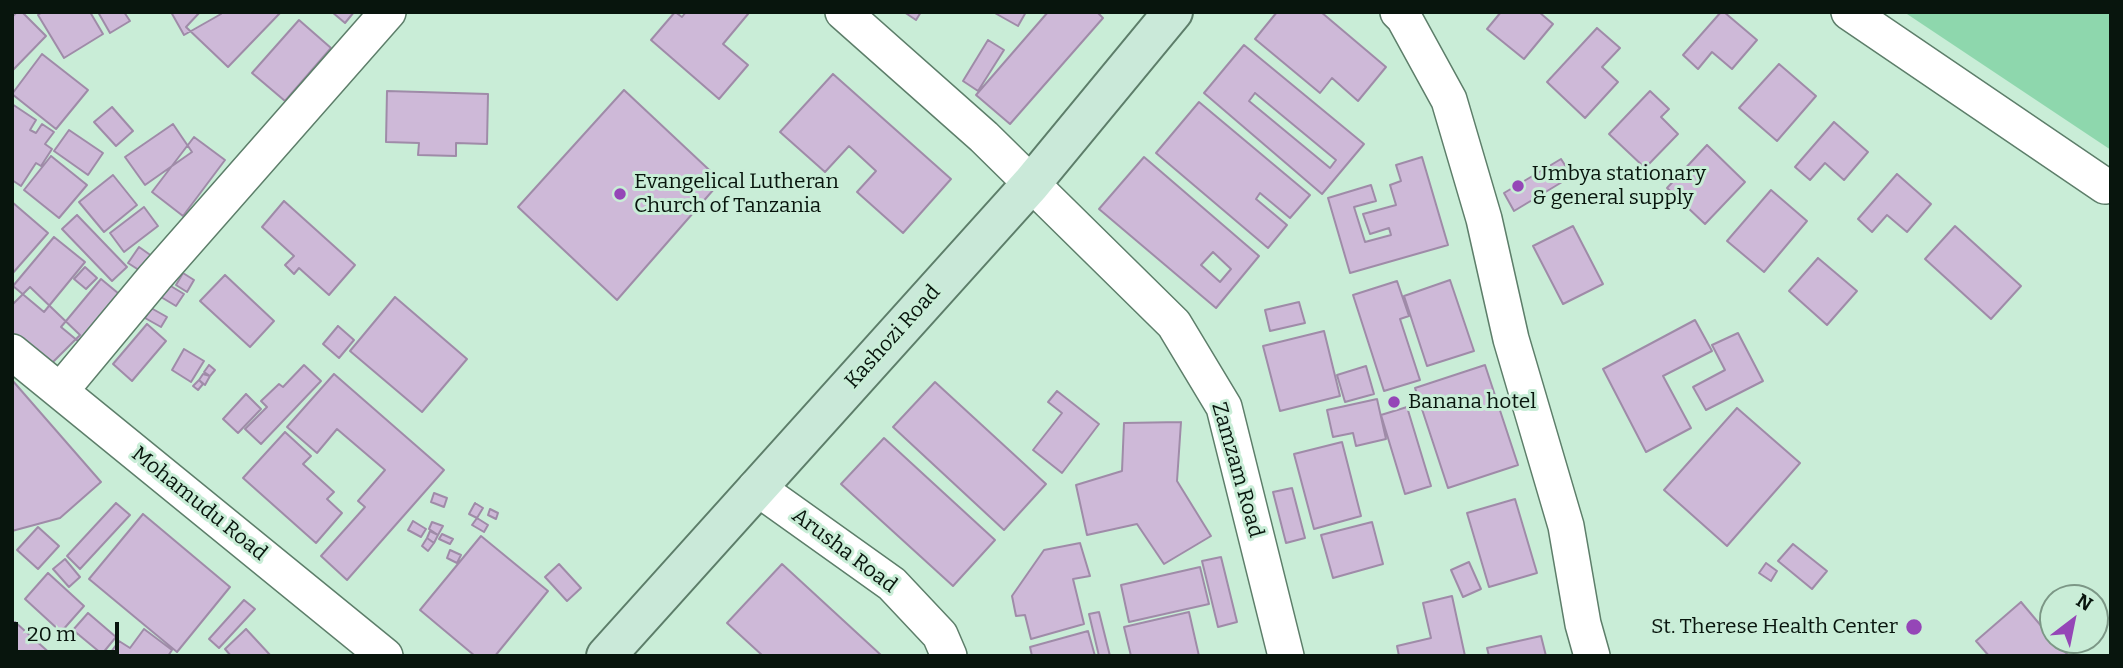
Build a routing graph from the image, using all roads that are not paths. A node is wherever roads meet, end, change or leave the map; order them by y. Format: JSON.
{"nodes":[{"id":1,"x":388,"y":12,"type":"edge"},
{"id":2,"x":843,"y":12,"type":"edge"},
{"id":3,"x":1173,"y":12,"type":"edge"},
{"id":4,"x":1398,"y":12,"type":"edge"},
{"id":5,"x":1849,"y":12,"type":"edge"},
{"id":6,"x":1031,"y":184,"type":"junction"},
{"id":7,"x":2105,"y":186,"type":"dead end"},
{"id":8,"x":12,"y":352,"type":"edge"},
{"id":9,"x":61,"y":390,"type":"junction"},
{"id":10,"x":756,"y":487,"type":"junction"},
{"id":11,"x":385,"y":656,"type":"edge"},
{"id":12,"x":606,"y":656,"type":"edge"},
{"id":13,"x":949,"y":656,"type":"edge"},
{"id":14,"x":1286,"y":656,"type":"edge"},
{"id":15,"x":1591,"y":656,"type":"edge"}],
"edges":[{"from":1,"to":9,"type":"street"},
{"from":2,"to":6,"type":"street","name":"Zamzam Road"},
{"from":3,"to":6,"type":"main road","name":"Kashozi Road"},
{"from":4,"to":15,"type":"street"},
{"from":5,"to":7,"type":"street"},
{"from":6,"to":10,"type":"main road","name":"Kashozi Road"},
{"from":6,"to":14,"type":"street","name":"Zamzam Road"},
{"from":8,"to":9,"type":"street","name":"Mohamudu Road"},
{"from":9,"to":11,"type":"street","name":"Mohamudu Road"},
{"from":10,"to":12,"type":"main road","name":"Kashozi Road"},
{"from":10,"to":13,"type":"street","name":"Arusha Road"}]}
